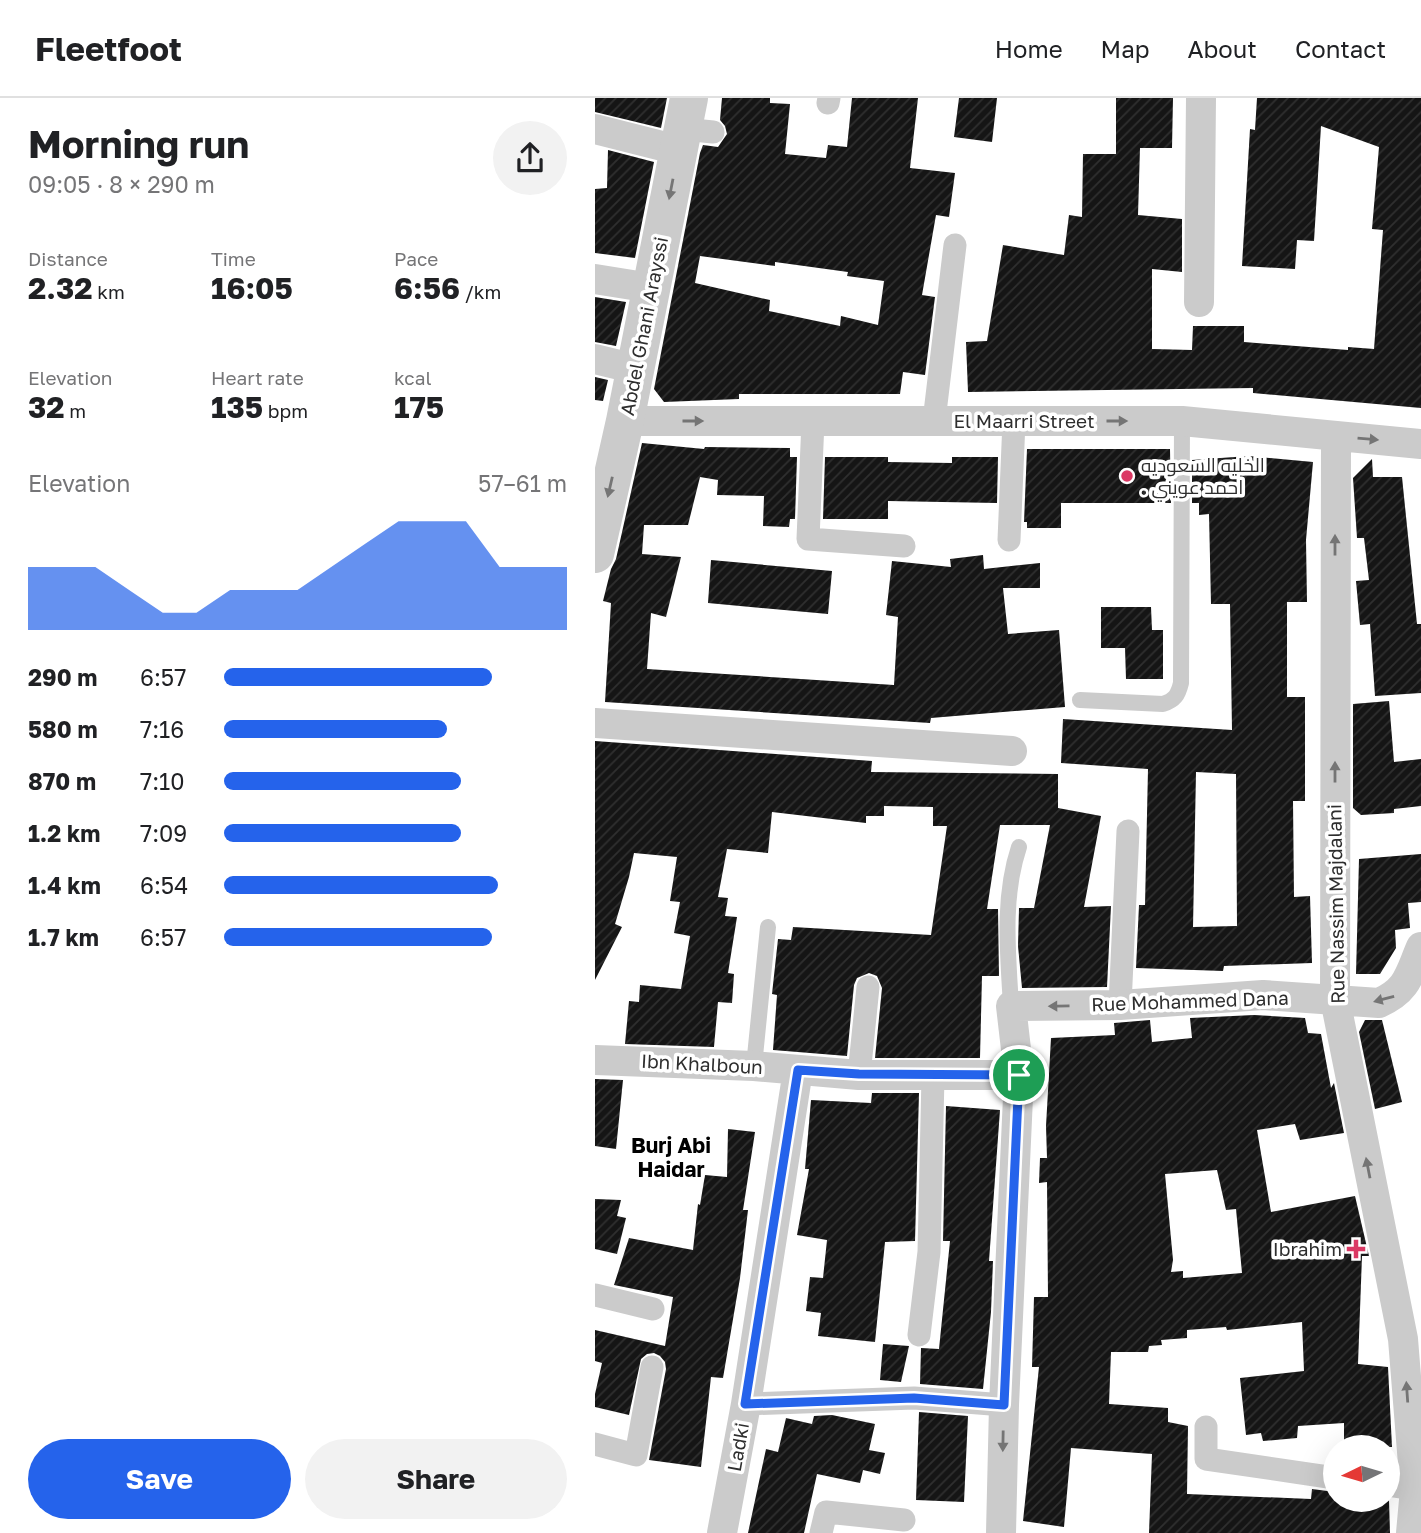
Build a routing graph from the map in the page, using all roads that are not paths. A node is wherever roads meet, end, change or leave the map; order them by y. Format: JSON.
{"nodes":[{"id":1,"x":1201,"y":98,"type":"edge"},
{"id":2,"x":691,"y":127,"type":"edge"},
{"id":3,"x":595,"y":129,"type":"edge"},
{"id":4,"x":955,"y":245,"type":"dead end"},
{"id":5,"x":595,"y":279,"type":"edge"},
{"id":6,"x":652,"y":288,"type":"junction"},
{"id":7,"x":1199,"y":302,"type":"dead end"},
{"id":8,"x":595,"y":359,"type":"edge"},
{"id":9,"x":636,"y":369,"type":"junction"},
{"id":10,"x":625,"y":421,"type":"junction"},
{"id":11,"x":813,"y":421,"type":"junction"},
{"id":12,"x":935,"y":421,"type":"junction"},
{"id":13,"x":1014,"y":421,"type":"junction"},
{"id":14,"x":1182,"y":421,"type":"junction"},
{"id":15,"x":1336,"y":436,"type":"junction"},
{"id":16,"x":1421,"y":444,"type":"edge"},
{"id":17,"x":1009,"y":540,"type":"dead end"},
{"id":18,"x":596,"y":541,"type":"edge"},
{"id":19,"x":904,"y":546,"type":"dead end"},
{"id":20,"x":1080,"y":700,"type":"dead end"},
{"id":21,"x":595,"y":723,"type":"edge"},
{"id":22,"x":1012,"y":751,"type":"dead end"},
{"id":23,"x":1128,"y":831,"type":"dead end"},
{"id":24,"x":1019,"y":847,"type":"dead end"},
{"id":25,"x":768,"y":927,"type":"dead end"},
{"id":26,"x":1421,"y":947,"type":"edge"},
{"id":27,"x":868,"y":988,"type":"dead end"},
{"id":28,"x":1335,"y":999,"type":"junction"},
{"id":29,"x":1120,"y":1004,"type":"junction"},
{"id":30,"x":1011,"y":1006,"type":"junction"},
{"id":31,"x":595,"y":1060,"type":"edge"},
{"id":32,"x":754,"y":1066,"type":"junction"},
{"id":33,"x":798,"y":1070,"type":"junction"},
{"id":34,"x":859,"y":1074,"type":"junction"},
{"id":35,"x":1019,"y":1075,"type":"junction"},
{"id":36,"x":933,"y":1076,"type":"junction"},
{"id":37,"x":595,"y":1296,"type":"edge"},
{"id":38,"x":653,"y":1309,"type":"dead end"},
{"id":39,"x":919,"y":1335,"type":"dead end"},
{"id":40,"x":1412,"y":1338,"type":"edge"},
{"id":41,"x":652,"y":1367,"type":"dead end"},
{"id":42,"x":745,"y":1404,"type":"junction"},
{"id":43,"x":1004,"y":1405,"type":"junction"},
{"id":44,"x":1206,"y":1427,"type":"dead end"},
{"id":45,"x":595,"y":1444,"type":"edge"},
{"id":46,"x":1323,"y":1476,"type":"edge"},
{"id":47,"x":1401,"y":1487,"type":"edge"},
{"id":48,"x":904,"y":1520,"type":"dead end"},
{"id":49,"x":722,"y":1533,"type":"edge"},
{"id":50,"x":821,"y":1533,"type":"edge"},
{"id":51,"x":1001,"y":1533,"type":"edge"},
{"id":52,"x":1411,"y":1533,"type":"edge"}],
"edges":[{"from":1,"to":7,"type":"street"},
{"from":2,"to":3,"type":"street"},
{"from":2,"to":6,"type":"street","name":"Abdel Ghani Arayssi","one_way":true},
{"from":4,"to":12,"type":"street"},
{"from":5,"to":6,"type":"street"},
{"from":6,"to":9,"type":"street","name":"Abdel Ghani Arayssi"},
{"from":8,"to":9,"type":"street"},
{"from":9,"to":10,"type":"street","name":"Abdel Ghani Arayssi"},
{"from":10,"to":11,"type":"street","name":"El Maarri Street","one_way":true},
{"from":10,"to":18,"type":"street","name":"Abdel Ghani Arayssi","one_way":true},
{"from":11,"to":12,"type":"street","name":"El Maarri Street"},
{"from":11,"to":19,"type":"street"},
{"from":12,"to":13,"type":"street","name":"El Maarri Street"},
{"from":13,"to":14,"type":"street","name":"El Maarri Street","one_way":true},
{"from":13,"to":17,"type":"street"},
{"from":14,"to":15,"type":"street","name":"El Maarri Street"},
{"from":14,"to":20,"type":"lane"},
{"from":15,"to":16,"type":"street","name":"El Maarri Street","one_way":true},
{"from":28,"to":15,"type":"street","name":"Rue Nassim Majdalani","one_way":true},
{"from":21,"to":22,"type":"street"},
{"from":23,"to":29,"type":"street"},
{"from":24,"to":30,"type":"lane"},
{"from":25,"to":32,"type":"lane"},
{"from":26,"to":28,"type":"street","name":"Rue Mohammed Dana","one_way":true},
{"from":27,"to":34,"type":"street"},
{"from":28,"to":29,"type":"street","name":"Rue Mohammed Dana"},
{"from":40,"to":28,"type":"street","name":"Rue Nassim Majdalani","one_way":true},
{"from":29,"to":30,"type":"street","name":"Rue Mohammed Dana","one_way":true},
{"from":30,"to":35,"type":"street"},
{"from":31,"to":32,"type":"street","name":"Ibn Khalboun"},
{"from":32,"to":33,"type":"street","name":"Ibn Khalboun"},
{"from":33,"to":34,"type":"street","name":"Ibn Khalboun"},
{"from":33,"to":42,"type":"street","name":"Ladki"},
{"from":34,"to":36,"type":"street","name":"Ibn Khalboun"},
{"from":35,"to":36,"type":"street","name":"Ibn Khalboun"},
{"from":35,"to":43,"type":"street"},
{"from":36,"to":39,"type":"street"},
{"from":37,"to":38,"type":"street"},
{"from":47,"to":40,"type":"street","name":"Rue Nassim Majdalani","one_way":true},
{"from":41,"to":45,"type":"street"},
{"from":42,"to":43,"type":"street"},
{"from":42,"to":49,"type":"street","name":"Ladki"},
{"from":43,"to":51,"type":"street","one_way":true},
{"from":44,"to":46,"type":"street"},
{"from":47,"to":52,"type":"street","name":"Rue Nassim Majdalani"},
{"from":48,"to":50,"type":"street"}]}
